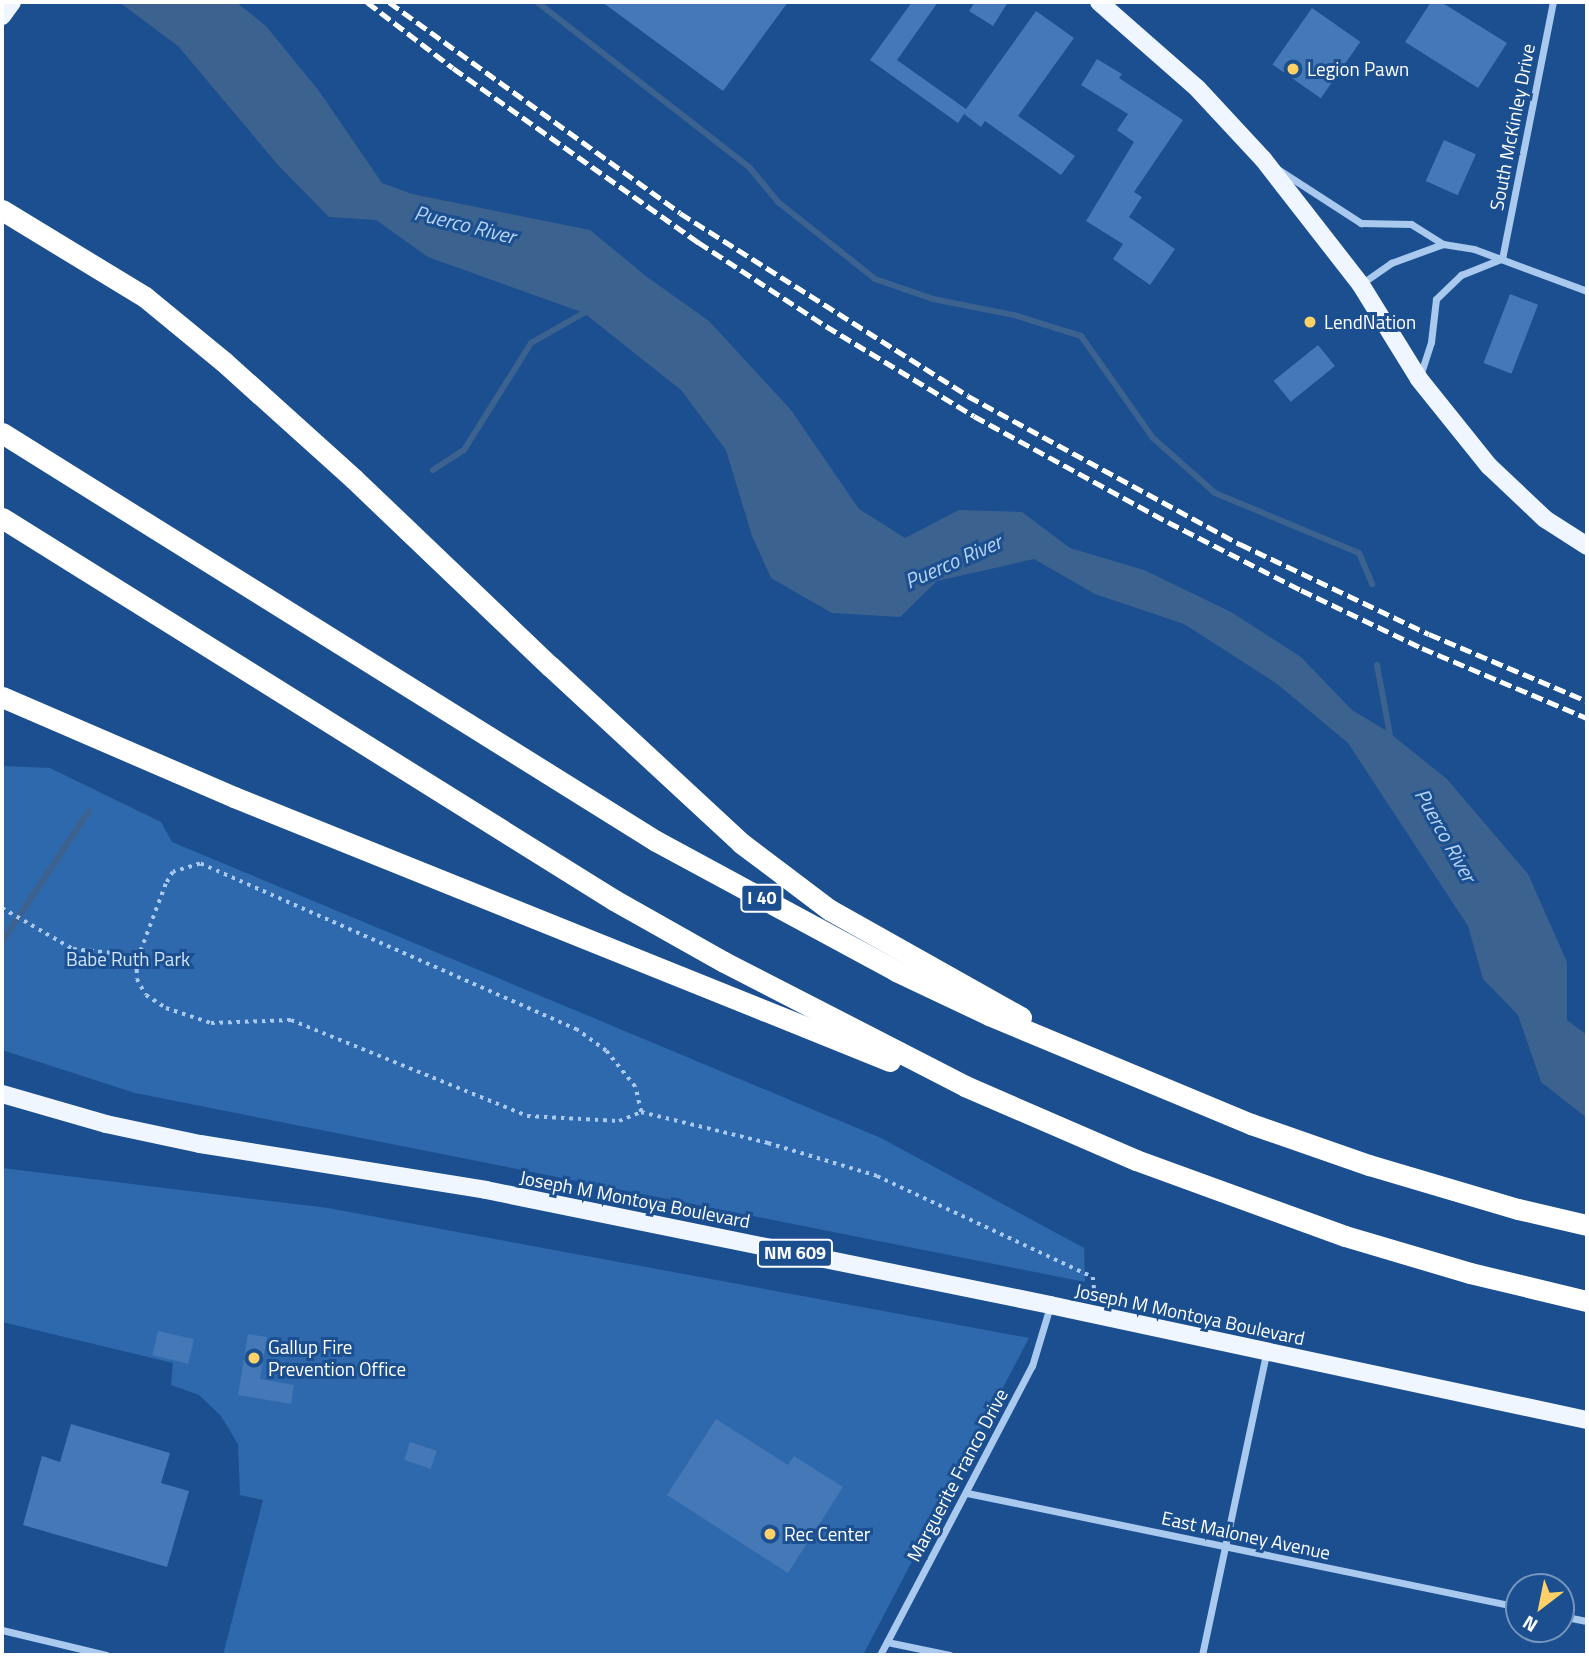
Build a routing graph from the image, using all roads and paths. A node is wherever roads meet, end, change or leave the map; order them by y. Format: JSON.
{"nodes":[{"id":1,"x":12,"y":2,"type":"edge"},
{"id":2,"x":1099,"y":2,"type":"edge"},
{"id":3,"x":1553,"y":2,"type":"edge"},
{"id":4,"x":2,"y":16,"type":"edge"},
{"id":5,"x":1262,"y":159,"type":"junction"},
{"id":6,"x":7,"y":212,"type":"edge"},
{"id":7,"x":1443,"y":244,"type":"junction"},
{"id":8,"x":1502,"y":259,"type":"junction"},
{"id":9,"x":1361,"y":285,"type":"junction"},
{"id":10,"x":1587,"y":292,"type":"edge"},
{"id":11,"x":1419,"y":379,"type":"junction"},
{"id":12,"x":2,"y":433,"type":"edge"},
{"id":13,"x":2,"y":518,"type":"edge"},
{"id":14,"x":1587,"y":546,"type":"edge"},
{"id":15,"x":2,"y":696,"type":"edge"},
{"id":16,"x":2,"y":908,"type":"edge"},
{"id":17,"x":137,"y":961,"type":"junction"},
{"id":18,"x":1128,"y":1075,"type":"junction"},
{"id":19,"x":2,"y":1094,"type":"edge"},
{"id":20,"x":640,"y":1112,"type":"junction"},
{"id":21,"x":1136,"y":1160,"type":"junction"},
{"id":22,"x":1587,"y":1225,"type":"edge"},
{"id":23,"x":1587,"y":1301,"type":"edge"},
{"id":24,"x":1050,"y":1305,"type":"junction"},
{"id":25,"x":1097,"y":1316,"type":"junction"},
{"id":26,"x":1266,"y":1352,"type":"junction"},
{"id":27,"x":1587,"y":1420,"type":"edge"},
{"id":28,"x":967,"y":1493,"type":"junction"},
{"id":29,"x":1225,"y":1547,"type":"junction"},
{"id":30,"x":1505,"y":1604,"type":"edge"},
{"id":31,"x":2,"y":1630,"type":"edge"},
{"id":32,"x":887,"y":1642,"type":"junction"},
{"id":33,"x":106,"y":1655,"type":"edge"},
{"id":34,"x":880,"y":1655,"type":"edge"},
{"id":35,"x":950,"y":1655,"type":"edge"},
{"id":36,"x":1202,"y":1655,"type":"edge"}],
"edges":[{"from":1,"to":4,"type":"main road"},
{"from":2,"to":5,"type":"main road"},
{"from":3,"to":8,"type":"street","name":"South McKinley Drive"},
{"from":5,"to":7,"type":"street"},
{"from":5,"to":9,"type":"main road"},
{"from":6,"to":18,"type":"highway"},
{"from":7,"to":8,"type":"street"},
{"from":7,"to":9,"type":"street"},
{"from":8,"to":10,"type":"street"},
{"from":8,"to":11,"type":"street"},
{"from":9,"to":11,"type":"main road"},
{"from":11,"to":14,"type":"main road"},
{"from":12,"to":18,"type":"highway","number":"I 40"},
{"from":13,"to":21,"type":"highway"},
{"from":15,"to":21,"type":"highway"},
{"from":16,"to":17,"type":"path"},
{"from":17,"to":20,"type":"path"},
{"from":17,"to":20,"type":"path"},
{"from":18,"to":22,"type":"highway","number":"I 40"},
{"from":19,"to":24,"type":"main road","name":"Joseph M Montoya Boulevard","number":"NM 609"},
{"from":20,"to":25,"type":"path"},
{"from":21,"to":23,"type":"highway"},
{"from":24,"to":25,"type":"main road","name":"Joseph M Montoya Boulevard","number":"NM 609"},
{"from":24,"to":28,"type":"street","name":"Marguerite Franco Drive"},
{"from":25,"to":26,"type":"main road","name":"Joseph M Montoya Boulevard","number":"NM 609"},
{"from":26,"to":27,"type":"main road","name":"Joseph M Montoya Boulevard","number":"NM 609"},
{"from":26,"to":29,"type":"street"},
{"from":28,"to":29,"type":"street","name":"East Maloney Avenue"},
{"from":28,"to":32,"type":"street","name":"Marguerite Franco Drive"},
{"from":29,"to":30,"type":"street","name":"East Maloney Avenue"},
{"from":29,"to":36,"type":"street"},
{"from":31,"to":33,"type":"street"},
{"from":32,"to":34,"type":"street","name":"Marguerite Franco Drive"},
{"from":32,"to":35,"type":"street"}]}
